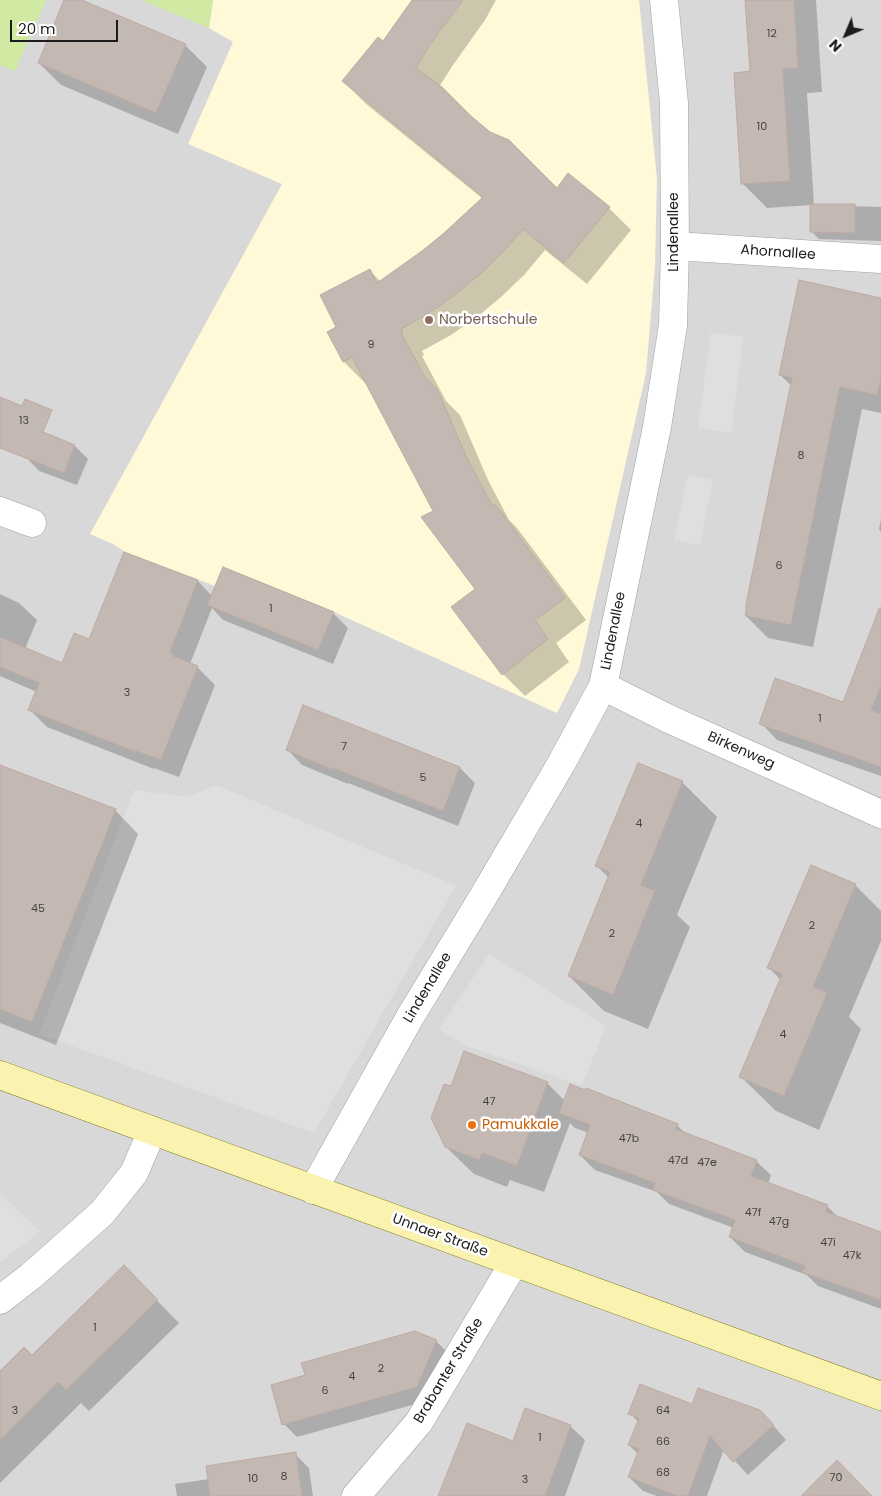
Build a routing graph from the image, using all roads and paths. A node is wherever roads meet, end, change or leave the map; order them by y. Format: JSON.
{"nodes":[{"id":1,"x":664,"y":0,"type":"edge"},
{"id":2,"x":675,"y":246,"type":"junction"},
{"id":3,"x":881,"y":259,"type":"edge"},
{"id":4,"x":0,"y":511,"type":"edge"},
{"id":5,"x":32,"y":523,"type":"dead end"},
{"id":6,"x":603,"y":686,"type":"junction"},
{"id":7,"x":881,"y":814,"type":"edge"},
{"id":8,"x":0,"y":1076,"type":"edge"},
{"id":9,"x":152,"y":1131,"type":"junction"},
{"id":10,"x":313,"y":1190,"type":"junction"},
{"id":11,"x":514,"y":1263,"type":"junction"},
{"id":12,"x":0,"y":1300,"type":"edge"},
{"id":13,"x":881,"y":1396,"type":"edge"},
{"id":14,"x":356,"y":1496,"type":"edge"}],
"edges":[{"from":1,"to":2,"type":"street","name":"Lindenallee"},
{"from":2,"to":3,"type":"street","name":"Ahornallee"},
{"from":2,"to":6,"type":"street","name":"Lindenallee"},
{"from":4,"to":5,"type":"street"},
{"from":6,"to":7,"type":"street","name":"Birkenweg"},
{"from":6,"to":10,"type":"street","name":"Lindenallee"},
{"from":8,"to":9,"type":"street","name":"Unnaer Straße"},
{"from":9,"to":10,"type":"street","name":"Unnaer Straße"},
{"from":9,"to":12,"type":"street"},
{"from":10,"to":11,"type":"street","name":"Unnaer Straße"},
{"from":11,"to":13,"type":"street","name":"Unnaer Straße"},
{"from":11,"to":14,"type":"street","name":"Brabanter Straße"}]}
